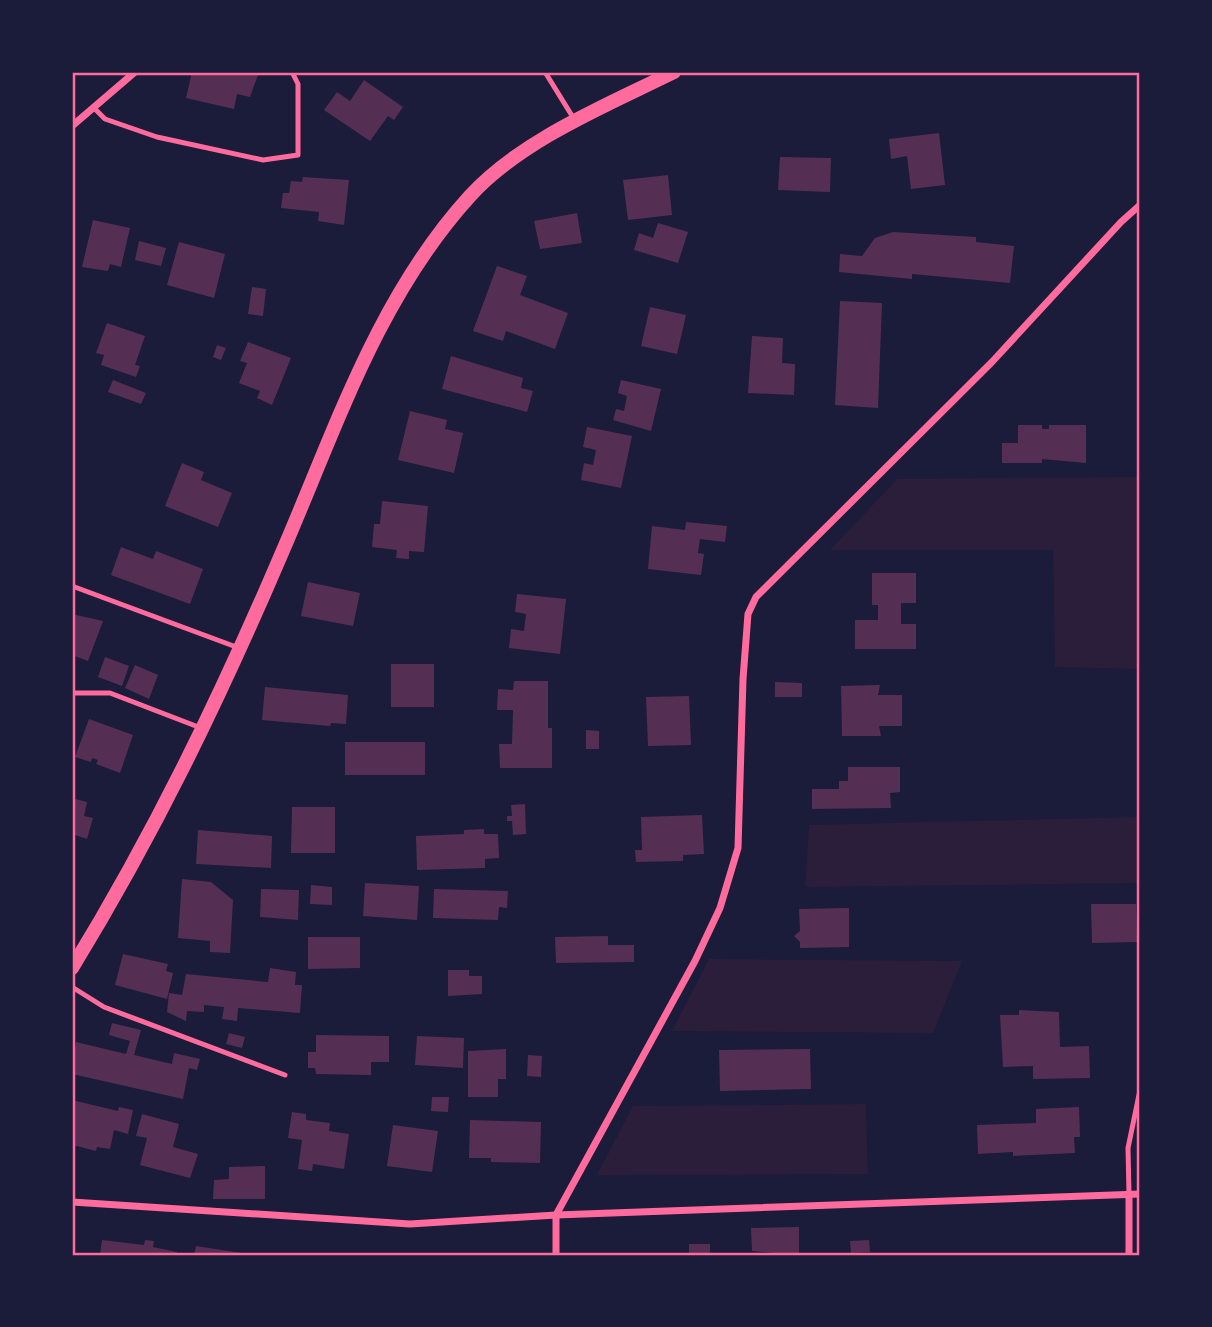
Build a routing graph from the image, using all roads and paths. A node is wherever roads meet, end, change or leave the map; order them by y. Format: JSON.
{"nodes":[{"id":1,"x":135,"y":72,"type":"edge"},
{"id":2,"x":292,"y":72,"type":"edge"},
{"id":3,"x":545,"y":72,"type":"edge"},
{"id":4,"x":674,"y":72,"type":"edge"},
{"id":5,"x":93,"y":107,"type":"junction"},
{"id":6,"x":576,"y":121,"type":"junction"},
{"id":7,"x":72,"y":126,"type":"edge"},
{"id":8,"x":1140,"y":205,"type":"edge"},
{"id":9,"x":72,"y":586,"type":"edge"},
{"id":10,"x":239,"y":648,"type":"junction"},
{"id":11,"x":72,"y":693,"type":"edge"},
{"id":12,"x":203,"y":729,"type":"junction"},
{"id":13,"x":72,"y":968,"type":"edge"},
{"id":14,"x":72,"y":987,"type":"edge"},
{"id":15,"x":285,"y":1076,"type":"dead end"},
{"id":16,"x":1140,"y":1090,"type":"edge"},
{"id":17,"x":1129,"y":1194,"type":"junction"},
{"id":18,"x":1140,"y":1194,"type":"edge"},
{"id":19,"x":72,"y":1202,"type":"edge"},
{"id":20,"x":556,"y":1215,"type":"junction"},
{"id":21,"x":556,"y":1255,"type":"edge"},
{"id":22,"x":1129,"y":1255,"type":"edge"}],
"edges":[{"from":1,"to":5,"type":"street"},
{"from":2,"to":5,"type":"lane"},
{"from":3,"to":6,"type":"lane"},
{"from":4,"to":6,"type":"main road"},
{"from":5,"to":7,"type":"street"},
{"from":6,"to":10,"type":"main road"},
{"from":8,"to":20,"type":"street"},
{"from":9,"to":10,"type":"lane"},
{"from":10,"to":12,"type":"main road"},
{"from":11,"to":12,"type":"lane"},
{"from":12,"to":13,"type":"main road"},
{"from":14,"to":15,"type":"lane"},
{"from":16,"to":17,"type":"lane"},
{"from":17,"to":18,"type":"street"},
{"from":17,"to":20,"type":"street"},
{"from":17,"to":22,"type":"street"},
{"from":19,"to":20,"type":"street"},
{"from":20,"to":21,"type":"street"}]}
